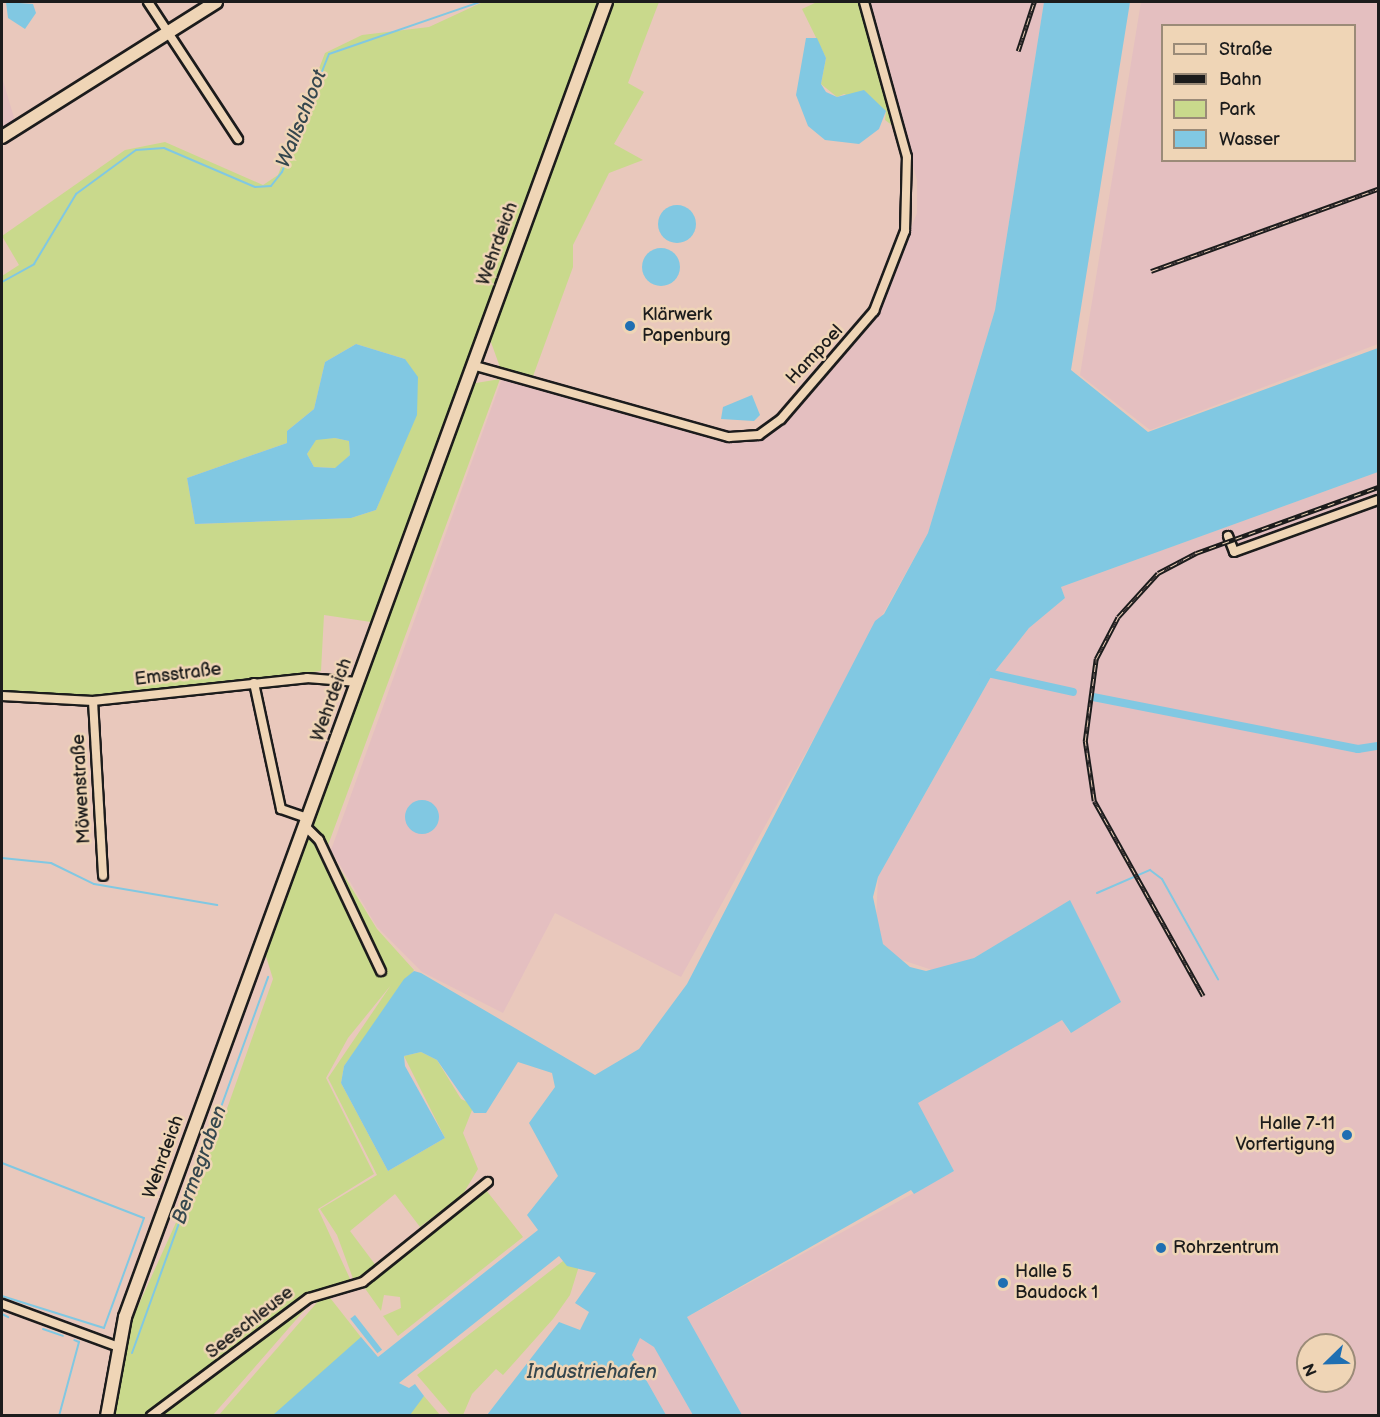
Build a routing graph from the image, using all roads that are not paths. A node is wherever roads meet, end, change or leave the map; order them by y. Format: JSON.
{"nodes":[{"id":1,"x":148,"y":2,"type":"edge"},
{"id":2,"x":216,"y":2,"type":"edge"},
{"id":3,"x":606,"y":2,"type":"edge"},
{"id":4,"x":864,"y":2,"type":"edge"},
{"id":5,"x":165,"y":34,"type":"junction"},
{"id":6,"x":2,"y":137,"type":"edge"},
{"id":7,"x":238,"y":139,"type":"dead end"},
{"id":8,"x":472,"y":365,"type":"junction"},
{"id":9,"x":1378,"y":500,"type":"edge"},
{"id":10,"x":1228,"y":536,"type":"dead end"},
{"id":11,"x":358,"y":682,"type":"junction"},
{"id":12,"x":254,"y":683,"type":"junction"},
{"id":13,"x":2,"y":696,"type":"edge"},
{"id":14,"x":93,"y":701,"type":"junction"},
{"id":15,"x":306,"y":821,"type":"junction"},
{"id":16,"x":103,"y":876,"type":"dead end"},
{"id":17,"x":381,"y":971,"type":"dead end"},
{"id":18,"x":488,"y":1182,"type":"dead end"},
{"id":19,"x":2,"y":1304,"type":"edge"},
{"id":20,"x":116,"y":1346,"type":"junction"},
{"id":21,"x":106,"y":1416,"type":"edge"},
{"id":22,"x":151,"y":1416,"type":"edge"}],
"edges":[{"from":1,"to":5,"type":"street"},
{"from":2,"to":5,"type":"street"},
{"from":3,"to":8,"type":"street","name":"Wehrdeich"},
{"from":4,"to":8,"type":"street","name":"Hampoel"},
{"from":5,"to":6,"type":"street"},
{"from":5,"to":7,"type":"street"},
{"from":8,"to":11,"type":"street","name":"Wehrdeich"},
{"from":9,"to":10,"type":"street"},
{"from":11,"to":12,"type":"street","name":"Emsstraße"},
{"from":11,"to":15,"type":"street","name":"Wehrdeich"},
{"from":12,"to":14,"type":"street","name":"Emsstraße"},
{"from":12,"to":15,"type":"street"},
{"from":13,"to":14,"type":"street","name":"Emsstraße"},
{"from":14,"to":16,"type":"street","name":"Möwenstraße"},
{"from":15,"to":17,"type":"street"},
{"from":15,"to":20,"type":"street","name":"Wehrdeich"},
{"from":18,"to":22,"type":"street","name":"Seeschleuse"},
{"from":19,"to":20,"type":"street"},
{"from":20,"to":21,"type":"street","name":"Wehrdeich"}]}
